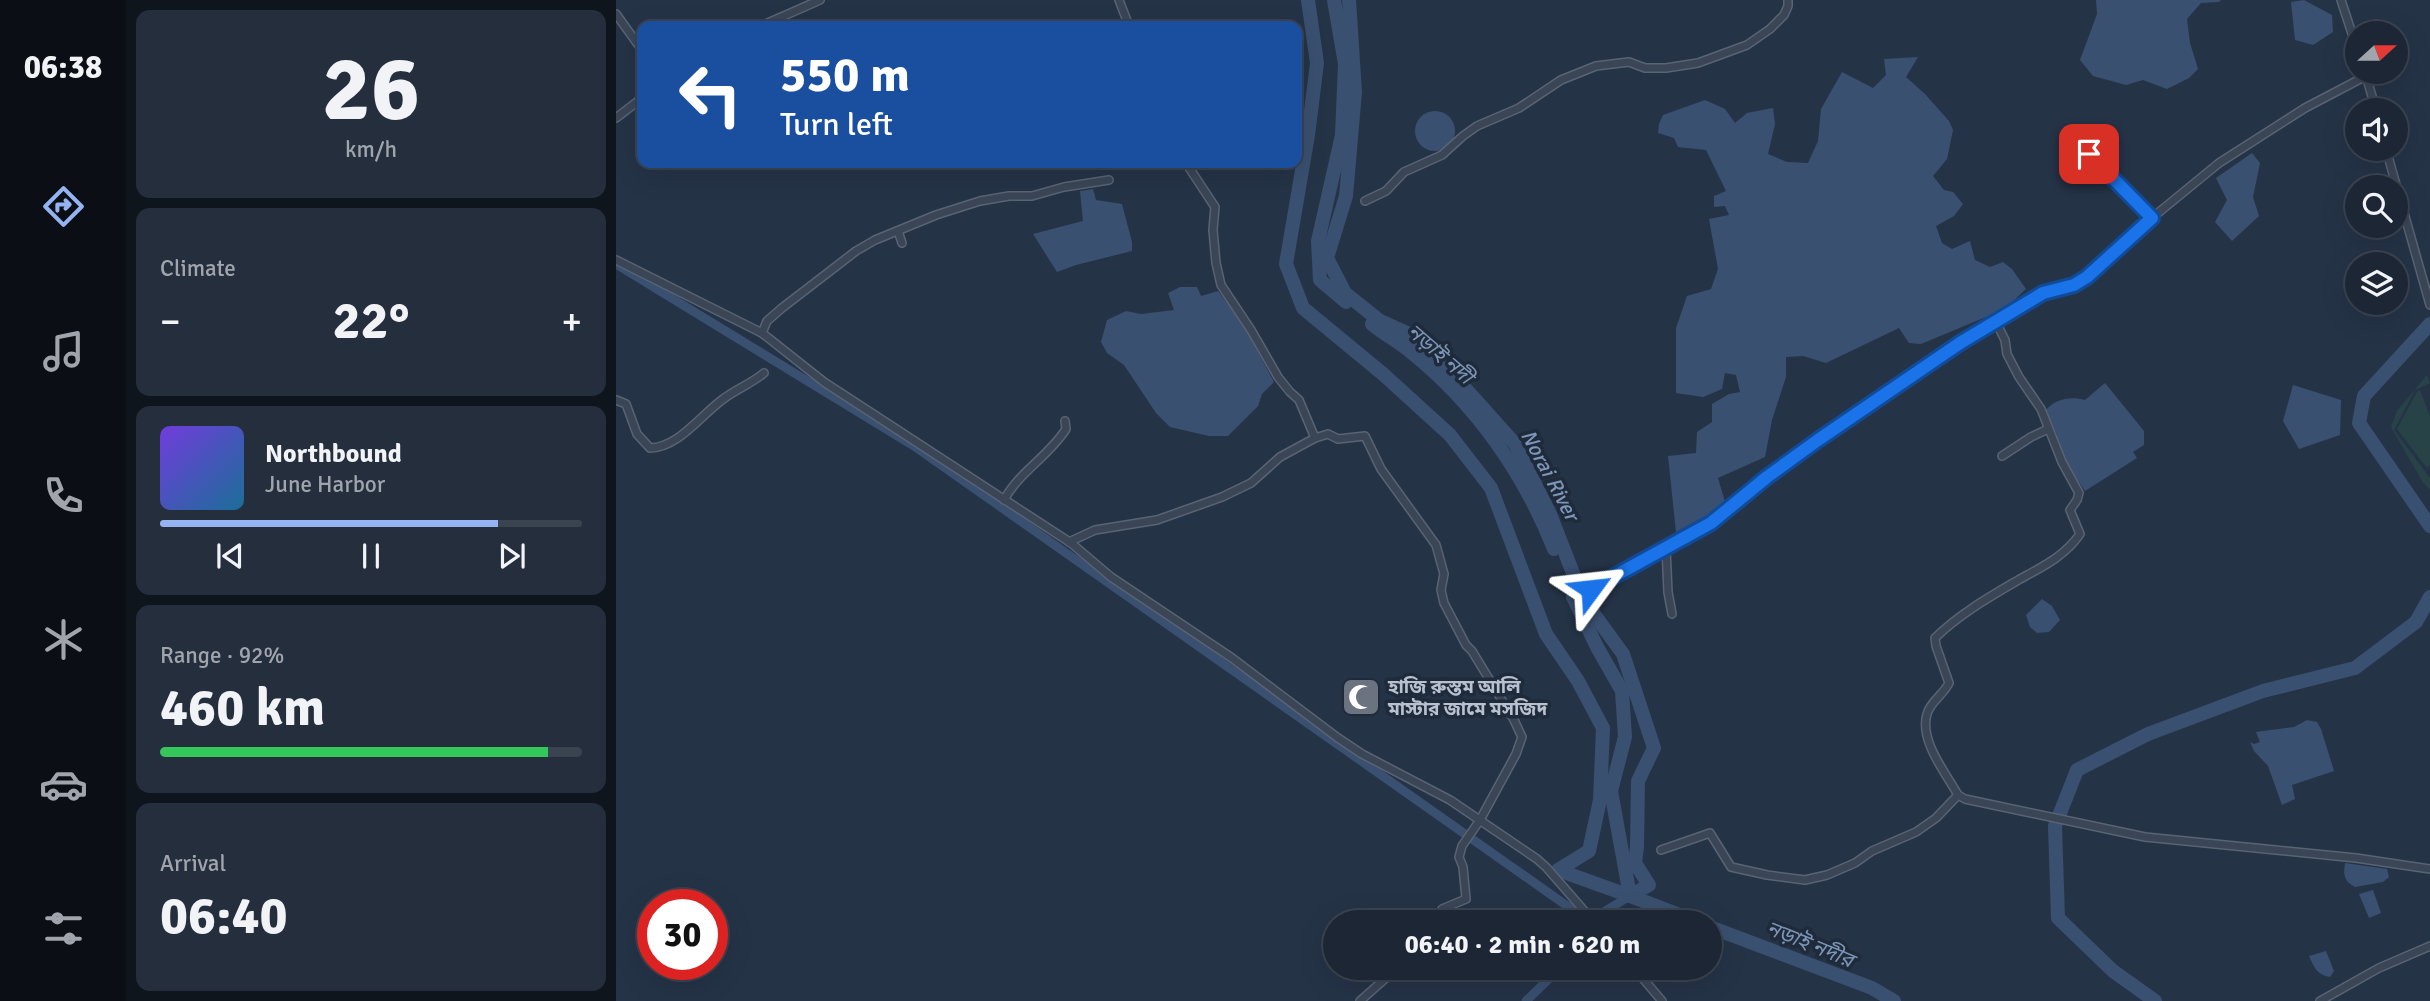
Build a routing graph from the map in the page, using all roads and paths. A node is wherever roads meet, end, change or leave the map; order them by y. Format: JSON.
{"nodes":[{"id":1,"x":820,"y":0,"type":"edge"},
{"id":2,"x":1118,"y":0,"type":"edge"},
{"id":3,"x":1788,"y":0,"type":"edge"},
{"id":4,"x":2341,"y":0,"type":"edge"},
{"id":5,"x":616,"y":13,"type":"edge"},
{"id":6,"x":772,"y":21,"type":"edge"},
{"id":7,"x":1127,"y":21,"type":"edge"},
{"id":8,"x":2348,"y":21,"type":"edge"},
{"id":9,"x":637,"y":43,"type":"edge"},
{"id":10,"x":2347,"y":84,"type":"edge"},
{"id":11,"x":637,"y":102,"type":"edge"},
{"id":12,"x":616,"y":118,"type":"edge"},
{"id":13,"x":2089,"y":154,"type":"dead end"},
{"id":14,"x":2389,"y":161,"type":"edge"},
{"id":15,"x":1189,"y":168,"type":"edge"},
{"id":16,"x":1109,"y":180,"type":"dead end"},
{"id":17,"x":1365,"y":201,"type":"dead end"},
{"id":18,"x":2152,"y":218,"type":"junction"},
{"id":19,"x":898,"y":231,"type":"junction"},
{"id":20,"x":902,"y":243,"type":"dead end"},
{"id":21,"x":616,"y":260,"type":"edge"},
{"id":22,"x":2430,"y":304,"type":"edge"},
{"id":23,"x":1996,"y":322,"type":"junction"},
{"id":24,"x":762,"y":333,"type":"junction"},
{"id":25,"x":764,"y":373,"type":"dead end"},
{"id":26,"x":616,"y":400,"type":"edge"},
{"id":27,"x":1065,"y":421,"type":"dead end"},
{"id":28,"x":2048,"y":429,"type":"junction"},
{"id":29,"x":1315,"y":438,"type":"junction"},
{"id":30,"x":2002,"y":456,"type":"dead end"},
{"id":31,"x":1004,"y":500,"type":"junction"},
{"id":32,"x":1069,"y":542,"type":"junction"},
{"id":33,"x":1666,"y":548,"type":"junction"},
{"id":34,"x":1591,"y":589,"type":"dead end"},
{"id":35,"x":1672,"y":614,"type":"dead end"},
{"id":36,"x":1961,"y":797,"type":"junction"},
{"id":37,"x":1480,"y":820,"type":"junction"},
{"id":38,"x":1661,"y":850,"type":"dead end"},
{"id":39,"x":2430,"y":869,"type":"edge"},
{"id":40,"x":1442,"y":910,"type":"edge"},
{"id":41,"x":1584,"y":910,"type":"edge"},
{"id":42,"x":2430,"y":946,"type":"edge"},
{"id":43,"x":1384,"y":980,"type":"edge"},
{"id":44,"x":1644,"y":980,"type":"edge"},
{"id":45,"x":1360,"y":1001,"type":"edge"},
{"id":46,"x":1662,"y":1001,"type":"edge"},
{"id":47,"x":2320,"y":1001,"type":"edge"}],
"edges":[{"from":1,"to":6,"type":"street"},
{"from":2,"to":7,"type":"street"},
{"from":3,"to":17,"type":"street"},
{"from":4,"to":8,"type":"street"},
{"from":5,"to":9,"type":"street"},
{"from":10,"to":18,"type":"street"},
{"from":11,"to":12,"type":"street"},
{"from":13,"to":18,"type":"street"},
{"from":14,"to":22,"type":"street"},
{"from":15,"to":29,"type":"street"},
{"from":16,"to":19,"type":"street"},
{"from":18,"to":23,"type":"street"},
{"from":19,"to":20,"type":"street"},
{"from":19,"to":24,"type":"street"},
{"from":21,"to":24,"type":"street"},
{"from":23,"to":28,"type":"street"},
{"from":23,"to":33,"type":"street"},
{"from":24,"to":31,"type":"street"},
{"from":25,"to":26,"type":"street"},
{"from":27,"to":31,"type":"street"},
{"from":28,"to":30,"type":"street"},
{"from":28,"to":36,"type":"street"},
{"from":29,"to":32,"type":"street"},
{"from":29,"to":37,"type":"street"},
{"from":31,"to":32,"type":"street"},
{"from":32,"to":37,"type":"street"},
{"from":33,"to":34,"type":"street"},
{"from":33,"to":35,"type":"street"},
{"from":36,"to":38,"type":"street"},
{"from":36,"to":39,"type":"street"},
{"from":37,"to":40,"type":"street"},
{"from":37,"to":41,"type":"street"},
{"from":42,"to":47,"type":"street"},
{"from":43,"to":45,"type":"street"},
{"from":44,"to":46,"type":"street"}]}
